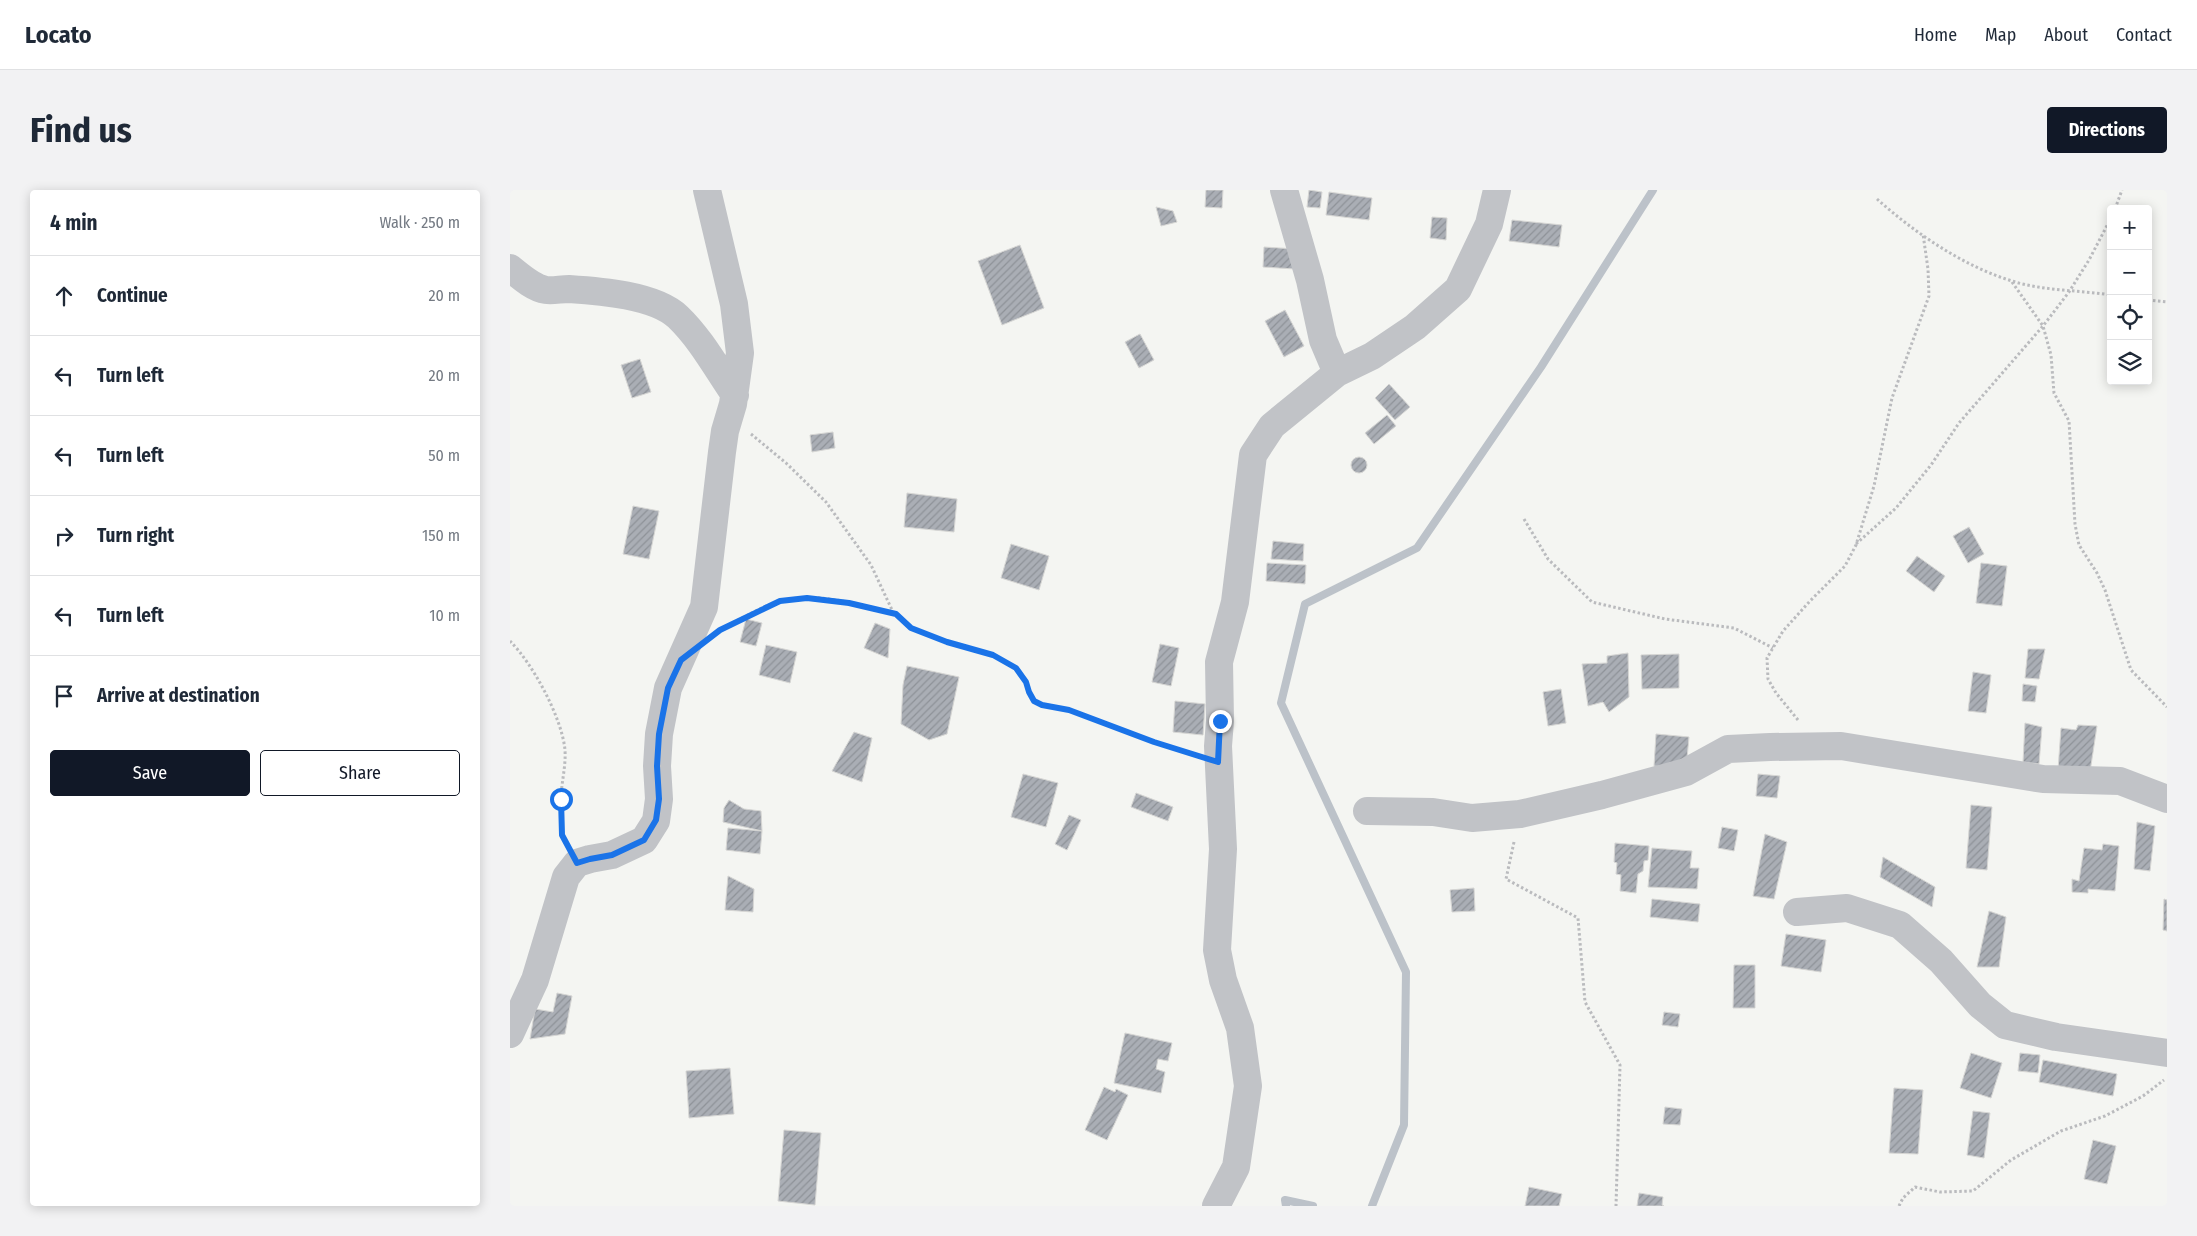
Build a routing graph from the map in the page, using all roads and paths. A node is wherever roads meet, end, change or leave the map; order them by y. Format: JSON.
{"nodes":[{"id":1,"x":707,"y":190,"type":"edge"},
{"id":2,"x":1284,"y":190,"type":"edge"},
{"id":3,"x":1497,"y":190,"type":"edge"},
{"id":4,"x":2122,"y":190,"type":"edge"},
{"id":5,"x":1877,"y":199,"type":"dead end"},
{"id":6,"x":2117,"y":205,"type":"edge"},
{"id":7,"x":2107,"y":226,"type":"edge"},
{"id":8,"x":1922,"y":234,"type":"junction"},
{"id":9,"x":510,"y":268,"type":"edge"},
{"id":10,"x":2012,"y":282,"type":"junction"},
{"id":11,"x":2069,"y":292,"type":"junction"},
{"id":12,"x":2107,"y":295,"type":"edge"},
{"id":13,"x":2152,"y":300,"type":"edge"},
{"id":14,"x":2167,"y":302,"type":"edge"},
{"id":15,"x":2043,"y":326,"type":"junction"},
{"id":16,"x":1337,"y":373,"type":"junction"},
{"id":17,"x":734,"y":399,"type":"junction"},
{"id":18,"x":1524,"y":519,"type":"dead end"},
{"id":19,"x":1856,"y":545,"type":"junction"},
{"id":20,"x":896,"y":614,"type":"junction"},
{"id":21,"x":720,"y":630,"type":"dead end"},
{"id":22,"x":510,"y":641,"type":"edge"},
{"id":23,"x":1773,"y":648,"type":"junction"},
{"id":24,"x":2167,"y":707,"type":"edge"},
{"id":25,"x":1799,"y":721,"type":"dead end"},
{"id":26,"x":1218,"y":762,"type":"junction"},
{"id":27,"x":2167,"y":799,"type":"edge"},
{"id":28,"x":1367,"y":811,"type":"dead end"},
{"id":29,"x":1520,"y":814,"type":"junction"},
{"id":30,"x":577,"y":863,"type":"junction"},
{"id":31,"x":1797,"y":912,"type":"dead end"},
{"id":32,"x":510,"y":1034,"type":"edge"},
{"id":33,"x":2167,"y":1053,"type":"edge"},
{"id":34,"x":2167,"y":1078,"type":"edge"},
{"id":35,"x":1216,"y":1206,"type":"edge"},
{"id":36,"x":1616,"y":1206,"type":"edge"},
{"id":37,"x":1899,"y":1206,"type":"edge"}],
"edges":[{"from":1,"to":17,"type":"street"},
{"from":2,"to":16,"type":"street"},
{"from":3,"to":16,"type":"street"},
{"from":4,"to":6,"type":"path"},
{"from":5,"to":8,"type":"path"},
{"from":7,"to":11,"type":"path"},
{"from":8,"to":10,"type":"path"},
{"from":8,"to":19,"type":"path"},
{"from":9,"to":17,"type":"street"},
{"from":10,"to":11,"type":"path"},
{"from":10,"to":15,"type":"path"},
{"from":11,"to":12,"type":"path"},
{"from":11,"to":15,"type":"path"},
{"from":13,"to":14,"type":"path"},
{"from":15,"to":19,"type":"path"},
{"from":15,"to":24,"type":"path"},
{"from":16,"to":26,"type":"street"},
{"from":17,"to":20,"type":"path"},
{"from":17,"to":30,"type":"street"},
{"from":18,"to":23,"type":"path"},
{"from":19,"to":23,"type":"path"},
{"from":20,"to":21,"type":"path"},
{"from":20,"to":26,"type":"path"},
{"from":22,"to":30,"type":"path"},
{"from":23,"to":25,"type":"path"},
{"from":26,"to":35,"type":"street"},
{"from":27,"to":29,"type":"street"},
{"from":28,"to":29,"type":"street"},
{"from":29,"to":36,"type":"path"},
{"from":30,"to":32,"type":"street"},
{"from":31,"to":33,"type":"street"},
{"from":34,"to":37,"type":"path"}]}
